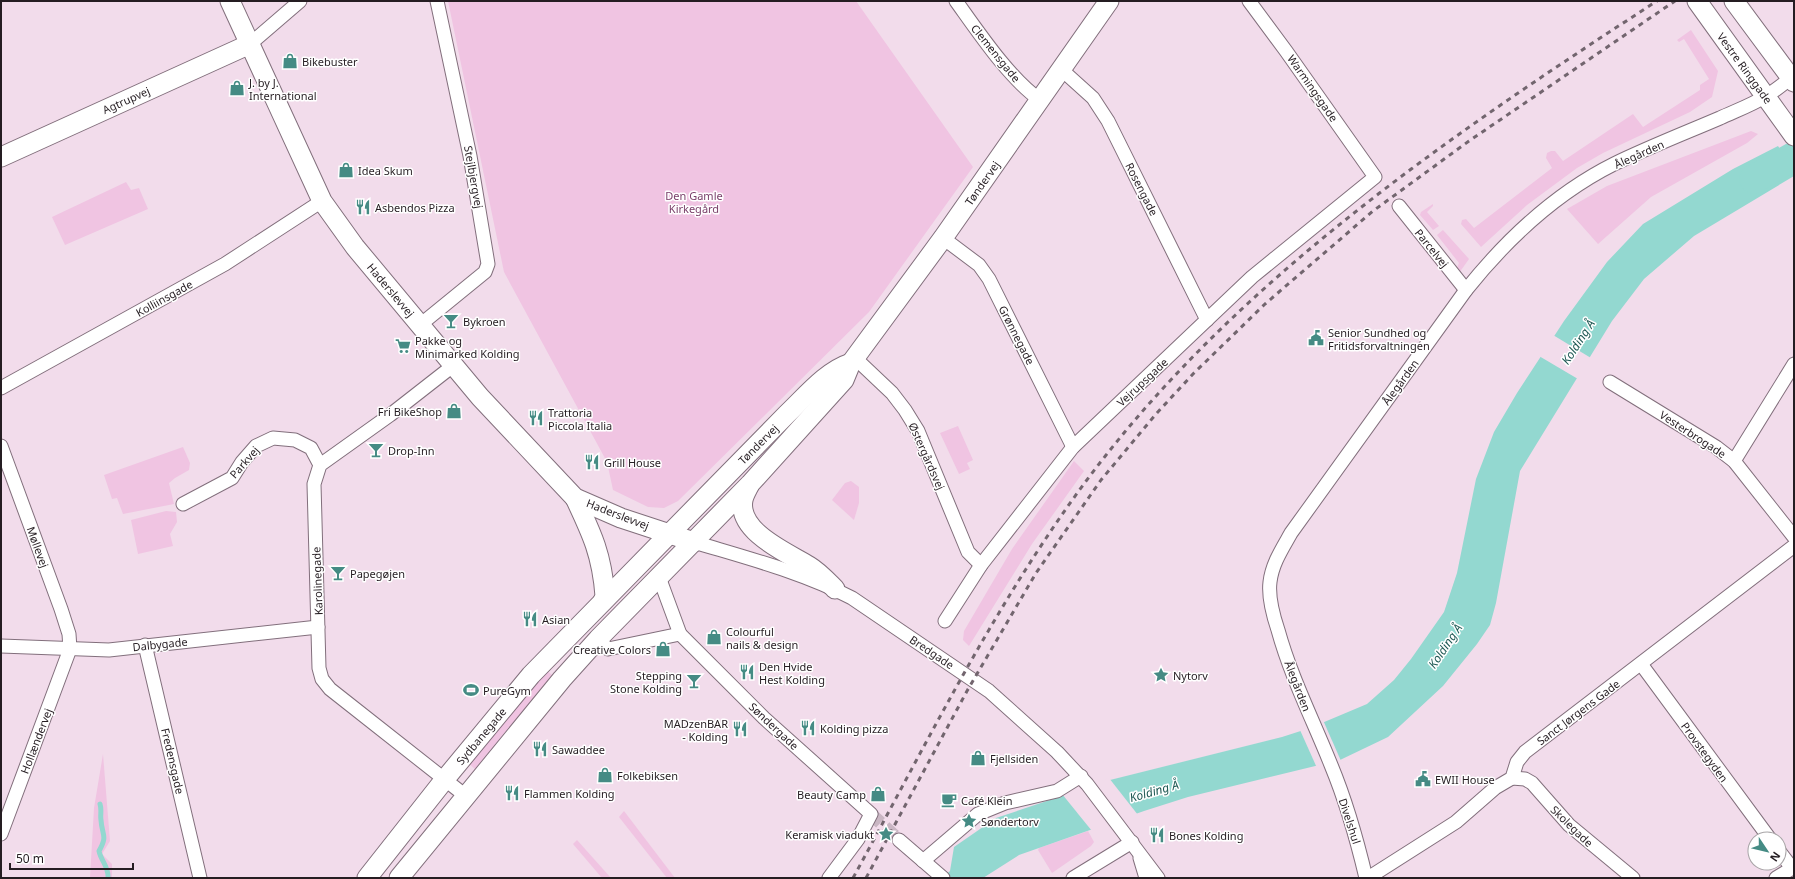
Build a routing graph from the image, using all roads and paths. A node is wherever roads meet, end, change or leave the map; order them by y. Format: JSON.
{"nodes":[{"id":1,"x":230,"y":1,"type":"edge"},
{"id":2,"x":300,"y":1,"type":"edge"},
{"id":3,"x":437,"y":1,"type":"edge"},
{"id":4,"x":956,"y":1,"type":"edge"},
{"id":5,"x":1109,"y":1,"type":"edge"},
{"id":6,"x":1249,"y":1,"type":"edge"},
{"id":7,"x":1696,"y":1,"type":"edge"},
{"id":8,"x":1734,"y":1,"type":"edge"},
{"id":9,"x":250,"y":44,"type":"junction"},
{"id":10,"x":1062,"y":70,"type":"junction"},
{"id":11,"x":1792,"y":80,"type":"edge"},
{"id":12,"x":1766,"y":97,"type":"junction"},
{"id":13,"x":1040,"y":100,"type":"junction"},
{"id":14,"x":1792,"y":133,"type":"edge"},
{"id":15,"x":1,"y":157,"type":"edge"},
{"id":16,"x":1375,"y":177,"type":"joint"},
{"id":17,"x":322,"y":200,"type":"junction"},
{"id":18,"x":1399,"y":206,"type":"dead end"},
{"id":19,"x":943,"y":238,"type":"junction"},
{"id":20,"x":1466,"y":290,"type":"junction"},
{"id":21,"x":1207,"y":320,"type":"junction"},
{"id":22,"x":420,"y":325,"type":"junction"},
{"id":23,"x":853,"y":361,"type":"junction"},
{"id":24,"x":1794,"y":364,"type":"edge"},
{"id":25,"x":454,"y":366,"type":"junction"},
{"id":26,"x":1610,"y":382,"type":"dead end"},
{"id":27,"x":1,"y":388,"type":"edge"},
{"id":28,"x":1,"y":446,"type":"edge"},
{"id":29,"x":1073,"y":447,"type":"junction"},
{"id":30,"x":1734,"y":462,"type":"junction"},
{"id":31,"x":320,"y":465,"type":"junction"},
{"id":32,"x":750,"y":484,"type":"junction"},
{"id":33,"x":575,"y":498,"type":"junction"},
{"id":34,"x":184,"y":504,"type":"dead end"},
{"id":35,"x":671,"y":533,"type":"junction"},
{"id":36,"x":1794,"y":537,"type":"edge"},
{"id":37,"x":694,"y":542,"type":"junction"},
{"id":38,"x":1794,"y":546,"type":"edge"},
{"id":39,"x":981,"y":564,"type":"junction"},
{"id":40,"x":659,"y":577,"type":"junction"},
{"id":41,"x":835,"y":589,"type":"junction"},
{"id":42,"x":603,"y":601,"type":"junction"},
{"id":43,"x":945,"y":621,"type":"dead end"},
{"id":44,"x":318,"y":627,"type":"junction"},
{"id":45,"x":680,"y":634,"type":"junction"},
{"id":46,"x":598,"y":639,"type":"junction"},
{"id":47,"x":145,"y":645,"type":"junction"},
{"id":48,"x":1,"y":646,"type":"edge"},
{"id":49,"x":70,"y":649,"type":"junction"},
{"id":50,"x":1641,"y":664,"type":"junction"},
{"id":51,"x":1331,"y":765,"type":"joint"},
{"id":52,"x":1512,"y":778,"type":"junction"},
{"id":53,"x":445,"y":779,"type":"junction"},
{"id":54,"x":1084,"y":780,"type":"junction"},
{"id":55,"x":467,"y":797,"type":"junction"},
{"id":56,"x":1764,"y":831,"type":"edge"},
{"id":57,"x":1,"y":834,"type":"edge"},
{"id":58,"x":899,"y":840,"type":"tunnel mouth"},
{"id":59,"x":1135,"y":847,"type":"junction"},
{"id":60,"x":923,"y":861,"type":"junction"},
{"id":61,"x":1793,"y":868,"type":"edge"},
{"id":62,"x":940,"y":875,"type":"edge"},
{"id":63,"x":200,"y":878,"type":"edge"},
{"id":64,"x":367,"y":878,"type":"edge"},
{"id":65,"x":399,"y":878,"type":"edge"},
{"id":66,"x":829,"y":878,"type":"edge"},
{"id":67,"x":1073,"y":878,"type":"edge"},
{"id":68,"x":1146,"y":878,"type":"edge"},
{"id":69,"x":1158,"y":878,"type":"edge"},
{"id":70,"x":1367,"y":878,"type":"edge"},
{"id":71,"x":1633,"y":878,"type":"edge"},
{"id":72,"x":1776,"y":878,"type":"edge"}],
"edges":[{"from":1,"to":9,"type":"main road","name":"Haderslevvej"},
{"from":2,"to":9,"type":"street"},
{"from":3,"to":22,"type":"street","name":"Stejlbjergvej"},
{"from":4,"to":13,"type":"street","name":"Clemensgade"},
{"from":5,"to":10,"type":"main road","name":"Tøndervej"},
{"from":6,"to":16,"type":"street","name":"Warmingsgade"},
{"from":7,"to":12,"type":"main road","name":"Vestre Ringgade"},
{"from":8,"to":11,"type":"main road"},
{"from":9,"to":15,"type":"main road","name":"Agtrupvej"},
{"from":9,"to":17,"type":"main road","name":"Haderslevvej"},
{"from":10,"to":13,"type":"main road","name":"Tøndervej"},
{"from":10,"to":21,"type":"street","name":"Rosengade"},
{"from":11,"to":12,"type":"street","name":"Ålegården"},
{"from":12,"to":14,"type":"main road","name":"Vestre Ringgade"},
{"from":12,"to":20,"type":"street","name":"Ålegården"},
{"from":13,"to":19,"type":"main road","name":"Tøndervej"},
{"from":16,"to":21,"type":"street","name":"Vejrupsgade"},
{"from":17,"to":22,"type":"main road","name":"Haderslevvej"},
{"from":17,"to":27,"type":"street","name":"Kolliinsgade"},
{"from":18,"to":20,"type":"street","name":"Parcelvej"},
{"from":19,"to":23,"type":"main road","name":"Tøndervej"},
{"from":19,"to":29,"type":"street","name":"Grønnegade"},
{"from":20,"to":51,"type":"street","name":"Ålegården"},
{"from":21,"to":29,"type":"street","name":"Vejrupsgade"},
{"from":22,"to":25,"type":"main road","name":"Haderslevvej"},
{"from":23,"to":32,"type":"main road","name":"Tøndervej"},
{"from":23,"to":35,"type":"main road","name":"Tøndervej"},
{"from":23,"to":39,"type":"street","name":"Østergårdsvej"},
{"from":24,"to":30,"type":"street"},
{"from":25,"to":31,"type":"street"},
{"from":25,"to":33,"type":"main road","name":"Haderslevvej"},
{"from":26,"to":30,"type":"street","name":"Vesterbrogade"},
{"from":28,"to":49,"type":"street","name":"Møllevej"},
{"from":29,"to":39,"type":"street","name":"Vejrupsgade"},
{"from":30,"to":36,"type":"street","name":"Vesterbrogade"},
{"from":31,"to":34,"type":"street","name":"Parkvej"},
{"from":31,"to":44,"type":"street","name":"Karolinegade"},
{"from":32,"to":37,"type":"main road","name":"Tøndervej"},
{"from":32,"to":41,"type":"main road"},
{"from":33,"to":35,"type":"main road","name":"Haderslevvej"},
{"from":33,"to":42,"type":"main road"},
{"from":35,"to":37,"type":"main road","name":"Bredgade"},
{"from":35,"to":42,"type":"main road","name":"Sydbanegade"},
{"from":37,"to":40,"type":"main road"},
{"from":37,"to":41,"type":"street","name":"Bredgade"},
{"from":38,"to":50,"type":"street","name":"Sanct Jørgens Gade"},
{"from":39,"to":43,"type":"street","name":"Vejrupsgade"},
{"from":40,"to":45,"type":"street","name":"Søndergade"},
{"from":40,"to":46,"type":"main road"},
{"from":41,"to":54,"type":"street","name":"Bredgade"},
{"from":42,"to":53,"type":"main road","name":"Sydbanegade"},
{"from":44,"to":47,"type":"street","name":"Dalbygade"},
{"from":44,"to":53,"type":"street","name":"Karolinegade"},
{"from":45,"to":46,"type":"street"},
{"from":45,"to":66,"type":"street","name":"Søndergade"},
{"from":46,"to":55,"type":"main road"},
{"from":47,"to":49,"type":"street","name":"Dalbygade"},
{"from":47,"to":63,"type":"street","name":"Fredensgade"},
{"from":48,"to":49,"type":"street","name":"Dalbygade"},
{"from":49,"to":57,"type":"street","name":"Hollændervej"},
{"from":50,"to":52,"type":"street","name":"Sanct Jørgens Gade"},
{"from":50,"to":56,"type":"street","name":"Provstegyden"},
{"from":51,"to":70,"type":"street","name":"Divelshul"},
{"from":52,"to":70,"type":"street"},
{"from":52,"to":71,"type":"street","name":"Skolegade"},
{"from":53,"to":55,"type":"street","name":"Karolinegade"},
{"from":53,"to":64,"type":"main road","name":"Sydbanegade"},
{"from":54,"to":59,"type":"street","name":"Bredgade"},
{"from":54,"to":60,"type":"street"},
{"from":55,"to":65,"type":"main road"},
{"from":58,"to":60,"type":"street"},
{"from":59,"to":67,"type":"street"},
{"from":59,"to":68,"type":"street","name":"Bredgade"},
{"from":59,"to":69,"type":"street","name":"Bredgade"},
{"from":60,"to":62,"type":"street"},
{"from":61,"to":72,"type":"street"}]}
